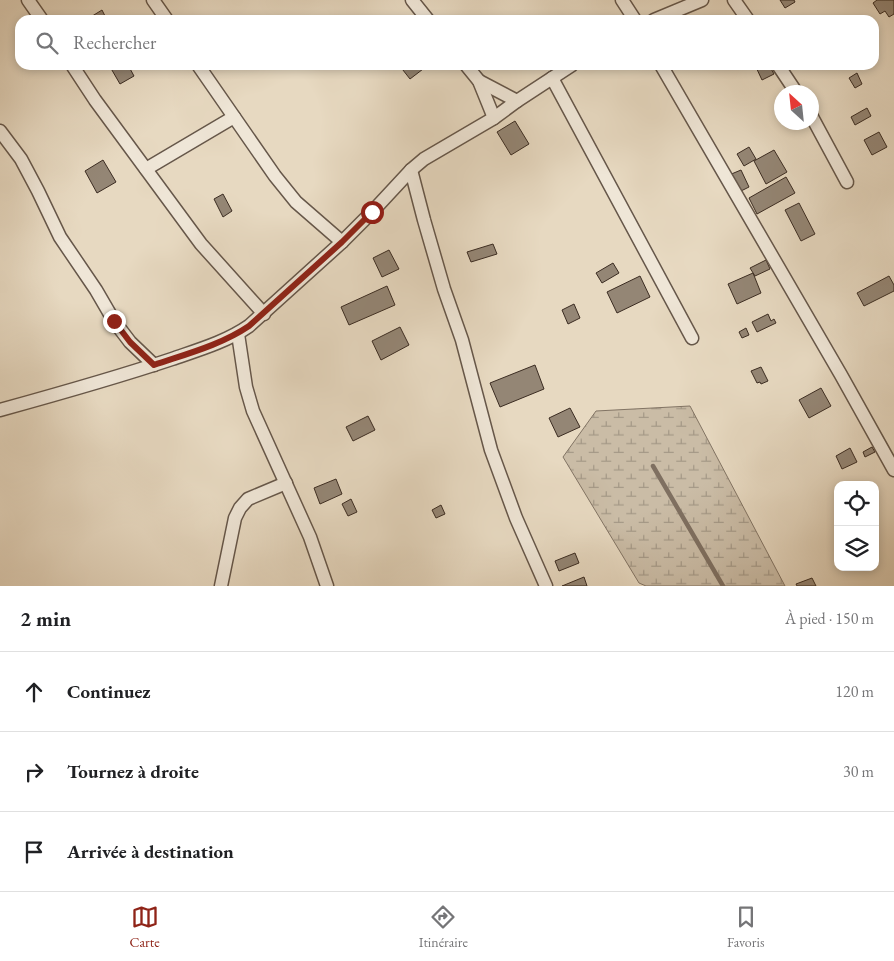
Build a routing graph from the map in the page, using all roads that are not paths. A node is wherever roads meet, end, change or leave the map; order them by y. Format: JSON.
{"nodes":[{"id":1,"x":28,"y":0,"type":"edge"},
{"id":2,"x":153,"y":0,"type":"edge"},
{"id":3,"x":412,"y":0,"type":"edge"},
{"id":4,"x":622,"y":0,"type":"edge"},
{"id":5,"x":702,"y":0,"type":"edge"},
{"id":6,"x":734,"y":0,"type":"edge"},
{"id":7,"x":38,"y":15,"type":"edge"},
{"id":8,"x":164,"y":15,"type":"edge"},
{"id":9,"x":424,"y":15,"type":"edge"},
{"id":10,"x":632,"y":15,"type":"edge"},
{"id":11,"x":666,"y":15,"type":"edge"},
{"id":12,"x":744,"y":15,"type":"edge"},
{"id":13,"x":75,"y":70,"type":"edge"},
{"id":14,"x":201,"y":70,"type":"edge"},
{"id":15,"x":470,"y":70,"type":"edge"},
{"id":16,"x":564,"y":70,"type":"edge"},
{"id":17,"x":664,"y":70,"type":"edge"},
{"id":18,"x":781,"y":70,"type":"edge"},
{"id":19,"x":552,"y":78,"type":"junction"},
{"id":20,"x":479,"y":81,"type":"junction"},
{"id":21,"x":791,"y":85,"type":"edge"},
{"id":22,"x":517,"y":101,"type":"junction"},
{"id":23,"x":234,"y":117,"type":"junction"},
{"id":24,"x":494,"y":118,"type":"junction"},
{"id":25,"x":819,"y":130,"type":"edge"},
{"id":26,"x":0,"y":131,"type":"edge"},
{"id":27,"x":146,"y":169,"type":"junction"},
{"id":28,"x":411,"y":170,"type":"junction"},
{"id":29,"x":847,"y":182,"type":"dead end"},
{"id":30,"x":342,"y":242,"type":"junction"},
{"id":31,"x":264,"y":314,"type":"junction"},
{"id":32,"x":238,"y":334,"type":"junction"},
{"id":33,"x":692,"y":338,"type":"dead end"},
{"id":34,"x":154,"y":365,"type":"junction"},
{"id":35,"x":0,"y":410,"type":"edge"},
{"id":36,"x":894,"y":470,"type":"edge"},
{"id":37,"x":286,"y":483,"type":"junction"},
{"id":38,"x":221,"y":586,"type":"edge"},
{"id":39,"x":327,"y":586,"type":"edge"},
{"id":40,"x":546,"y":586,"type":"edge"}],
"edges":[{"from":1,"to":7,"type":"street"},
{"from":2,"to":8,"type":"street"},
{"from":3,"to":9,"type":"street"},
{"from":4,"to":10,"type":"street"},
{"from":5,"to":11,"type":"street"},
{"from":6,"to":12,"type":"street"},
{"from":13,"to":27,"type":"street"},
{"from":14,"to":23,"type":"street"},
{"from":15,"to":20,"type":"street"},
{"from":16,"to":19,"type":"street"},
{"from":17,"to":36,"type":"street"},
{"from":18,"to":21,"type":"street"},
{"from":19,"to":22,"type":"street"},
{"from":19,"to":33,"type":"street"},
{"from":20,"to":22,"type":"street"},
{"from":20,"to":24,"type":"street"},
{"from":22,"to":24,"type":"street"},
{"from":23,"to":27,"type":"street"},
{"from":23,"to":30,"type":"street"},
{"from":24,"to":28,"type":"street"},
{"from":25,"to":29,"type":"street"},
{"from":26,"to":34,"type":"street"},
{"from":27,"to":31,"type":"street"},
{"from":28,"to":30,"type":"street"},
{"from":28,"to":40,"type":"street"},
{"from":30,"to":31,"type":"street"},
{"from":31,"to":32,"type":"street"},
{"from":32,"to":34,"type":"street"},
{"from":32,"to":37,"type":"street"},
{"from":34,"to":35,"type":"street"},
{"from":37,"to":38,"type":"street"},
{"from":37,"to":39,"type":"street"}]}
